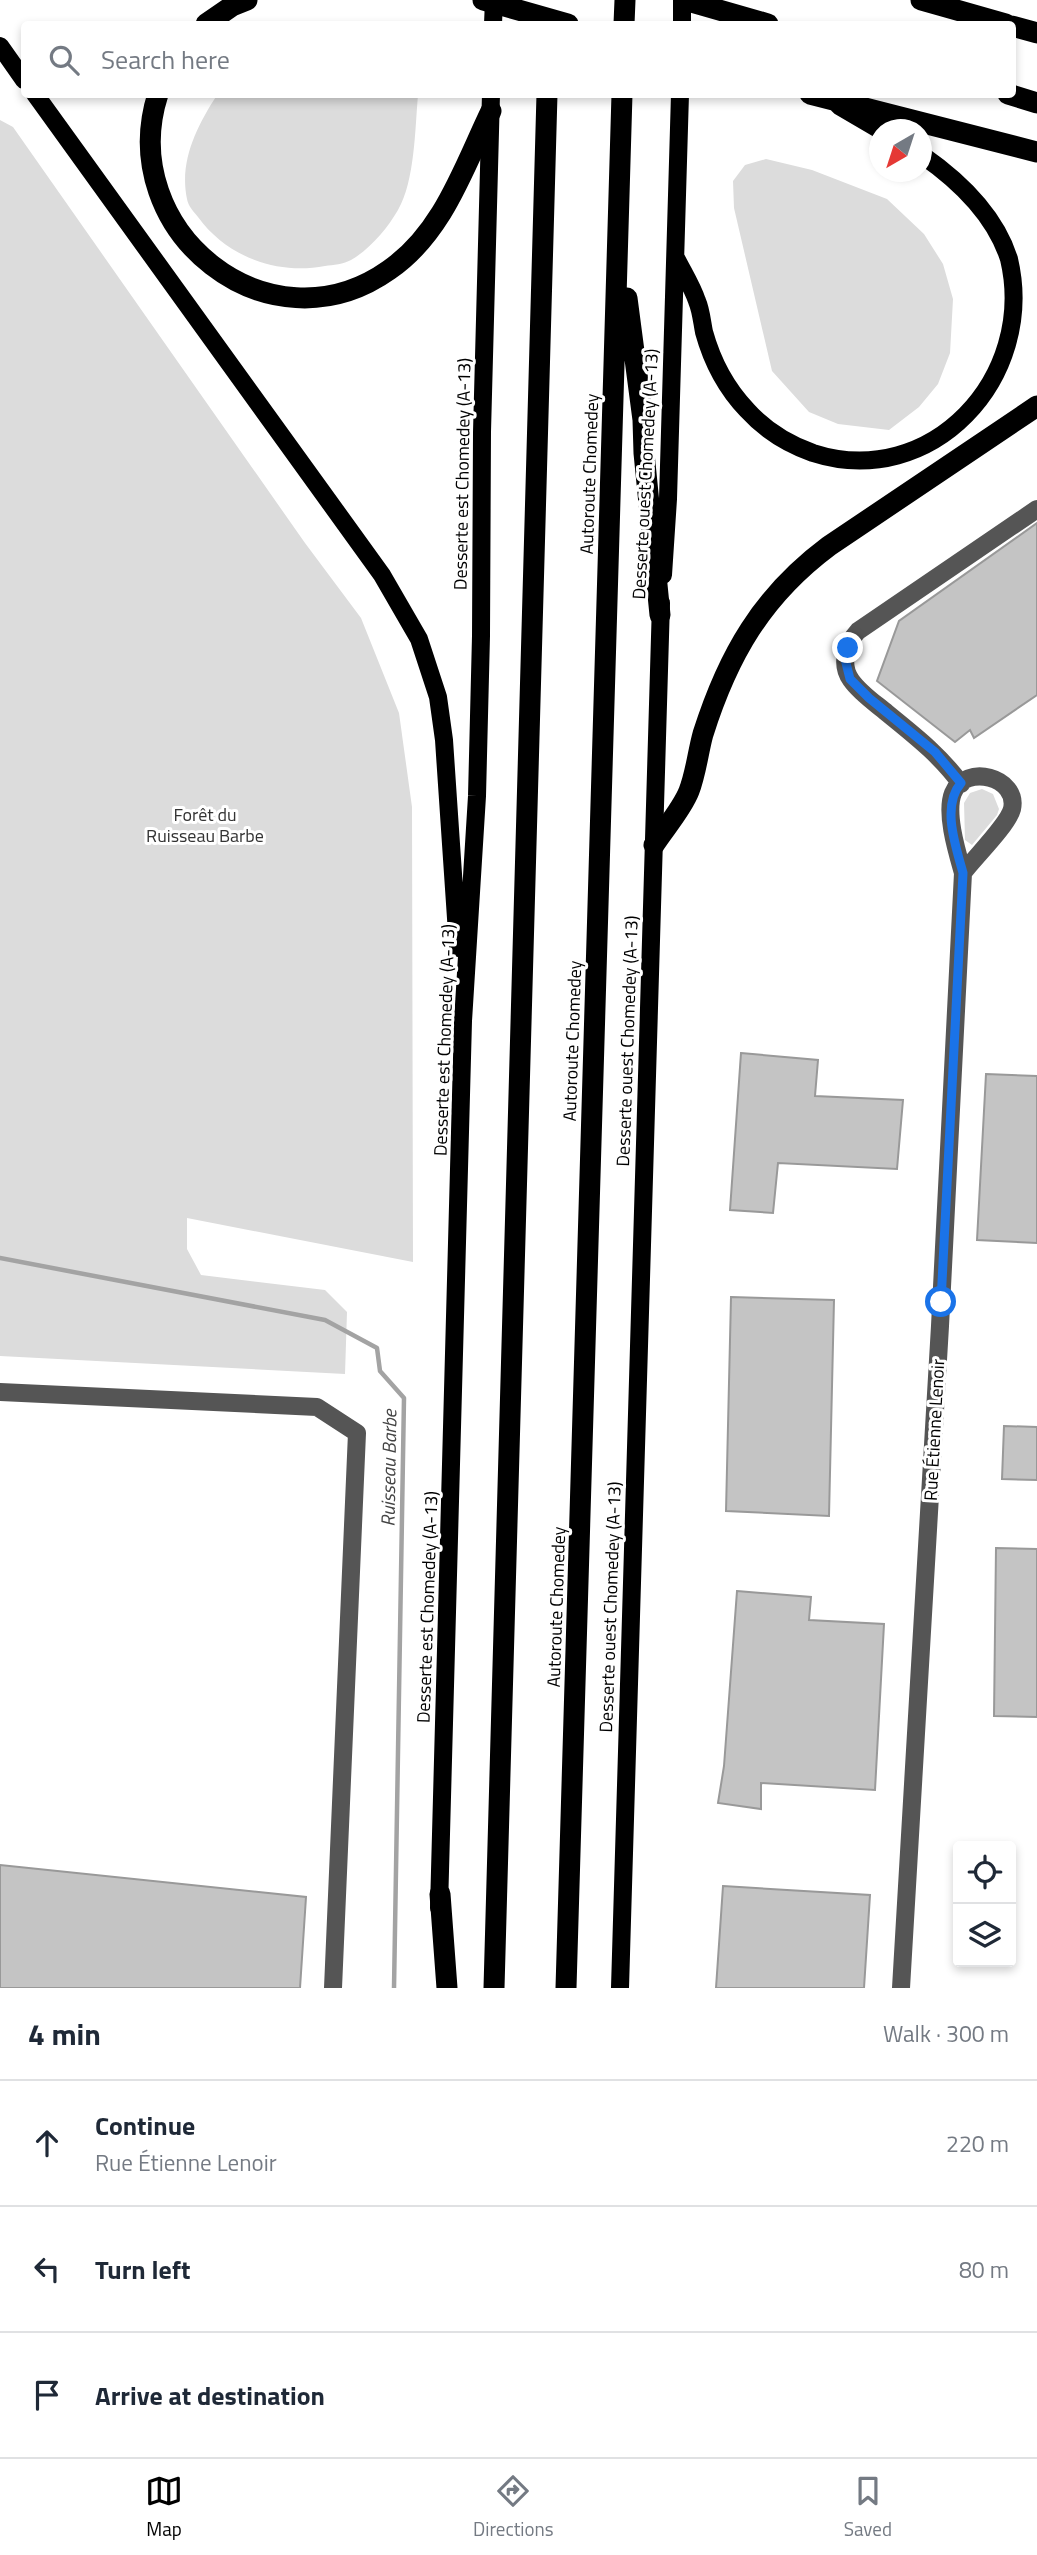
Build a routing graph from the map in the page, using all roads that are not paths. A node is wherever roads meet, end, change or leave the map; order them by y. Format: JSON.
{"nodes":[{"id":1,"x":247,"y":0,"type":"edge"},
{"id":2,"x":483,"y":0,"type":"edge"},
{"id":3,"x":494,"y":0,"type":"edge"},
{"id":4,"x":550,"y":0,"type":"edge"},
{"id":5,"x":625,"y":0,"type":"edge"},
{"id":6,"x":683,"y":0,"type":"edge"},
{"id":7,"x":921,"y":0,"type":"edge"},
{"id":8,"x":210,"y":21,"type":"edge"},
{"id":9,"x":493,"y":21,"type":"edge"},
{"id":10,"x":549,"y":21,"type":"edge"},
{"id":11,"x":557,"y":21,"type":"edge"},
{"id":12,"x":624,"y":21,"type":"edge"},
{"id":13,"x":682,"y":21,"type":"edge"},
{"id":14,"x":758,"y":21,"type":"edge"},
{"id":15,"x":995,"y":21,"type":"edge"},
{"id":16,"x":1016,"y":27,"type":"edge"},
{"id":17,"x":1037,"y":33,"type":"edge"},
{"id":18,"x":0,"y":46,"type":"edge"},
{"id":19,"x":21,"y":76,"type":"edge"},
{"id":20,"x":1016,"y":96,"type":"edge"},
{"id":21,"x":38,"y":98,"type":"edge"},
{"id":22,"x":157,"y":98,"type":"edge"},
{"id":23,"x":547,"y":98,"type":"edge"},
{"id":24,"x":622,"y":98,"type":"edge"},
{"id":25,"x":680,"y":98,"type":"edge"},
{"id":26,"x":822,"y":98,"type":"edge"},
{"id":27,"x":824,"y":98,"type":"edge"},
{"id":28,"x":491,"y":103,"type":"edge"},
{"id":29,"x":1037,"y":103,"type":"edge"},
{"id":30,"x":869,"y":124,"type":"edge"},
{"id":31,"x":1037,"y":152,"type":"edge"},
{"id":32,"x":932,"y":163,"type":"edge"},
{"id":33,"x":619,"y":233,"type":"junction"},
{"id":34,"x":675,"y":257,"type":"junction"},
{"id":35,"x":1037,"y":406,"type":"edge"},
{"id":36,"x":1037,"y":509,"type":"edge"},
{"id":37,"x":660,"y":615,"type":"junction"},
{"id":38,"x":961,"y":783,"type":"junction"},
{"id":39,"x":654,"y":845,"type":"junction"},
{"id":40,"x":963,"y":873,"type":"junction"},
{"id":41,"x":463,"y":1021,"type":"junction"},
{"id":42,"x":0,"y":1392,"type":"edge"},
{"id":43,"x":440,"y":1894,"type":"junction"},
{"id":44,"x":333,"y":1988,"type":"edge"},
{"id":45,"x":436,"y":1988,"type":"edge"},
{"id":46,"x":447,"y":1988,"type":"edge"},
{"id":47,"x":494,"y":1988,"type":"edge"},
{"id":48,"x":566,"y":1988,"type":"edge"},
{"id":49,"x":620,"y":1988,"type":"edge"},
{"id":50,"x":901,"y":1988,"type":"edge"}],
"edges":[{"from":1,"to":8,"type":"highway"},
{"from":2,"to":11,"type":"highway"},
{"from":3,"to":9,"type":"main road"},
{"from":4,"to":10,"type":"highway"},
{"from":5,"to":12,"type":"highway"},
{"from":6,"to":13,"type":"main road"},
{"from":6,"to":14,"type":"highway"},
{"from":7,"to":15,"type":"highway"},
{"from":16,"to":17,"type":"highway"},
{"from":18,"to":19,"type":"main road"},
{"from":20,"to":29,"type":"highway"},
{"from":21,"to":41,"type":"main road"},
{"from":22,"to":28,"type":"highway"},
{"from":23,"to":47,"type":"highway"},
{"from":24,"to":33,"type":"highway","name":"Autoroute Chomedey"},
{"from":25,"to":34,"type":"main road","name":"Desserte ouest Chomedey (A-13)"},
{"from":26,"to":30,"type":"main road"},
{"from":27,"to":31,"type":"highway"},
{"from":28,"to":41,"type":"main road","name":"Desserte est Chomedey (A-13)"},
{"from":32,"to":34,"type":"main road"},
{"from":33,"to":37,"type":"highway"},
{"from":33,"to":48,"type":"highway","name":"Autoroute Chomedey"},
{"from":34,"to":37,"type":"main road","name":"Desserte ouest Chomedey (A-13)"},
{"from":35,"to":39,"type":"highway"},
{"from":36,"to":38,"type":"street"},
{"from":37,"to":39,"type":"main road","name":"Desserte ouest Chomedey (A-13)"},
{"from":38,"to":40,"type":"street","name":"Rue Étienne Lenoir"},
{"from":38,"to":40,"type":"street"},
{"from":39,"to":49,"type":"main road","name":"Desserte ouest Chomedey (A-13)"},
{"from":40,"to":50,"type":"street","name":"Rue Étienne Lenoir"},
{"from":41,"to":43,"type":"main road","name":"Desserte est Chomedey (A-13)"},
{"from":42,"to":44,"type":"street"},
{"from":43,"to":45,"type":"main road","name":"Desserte est Chomedey (A-13)"},
{"from":43,"to":46,"type":"highway"}]}
